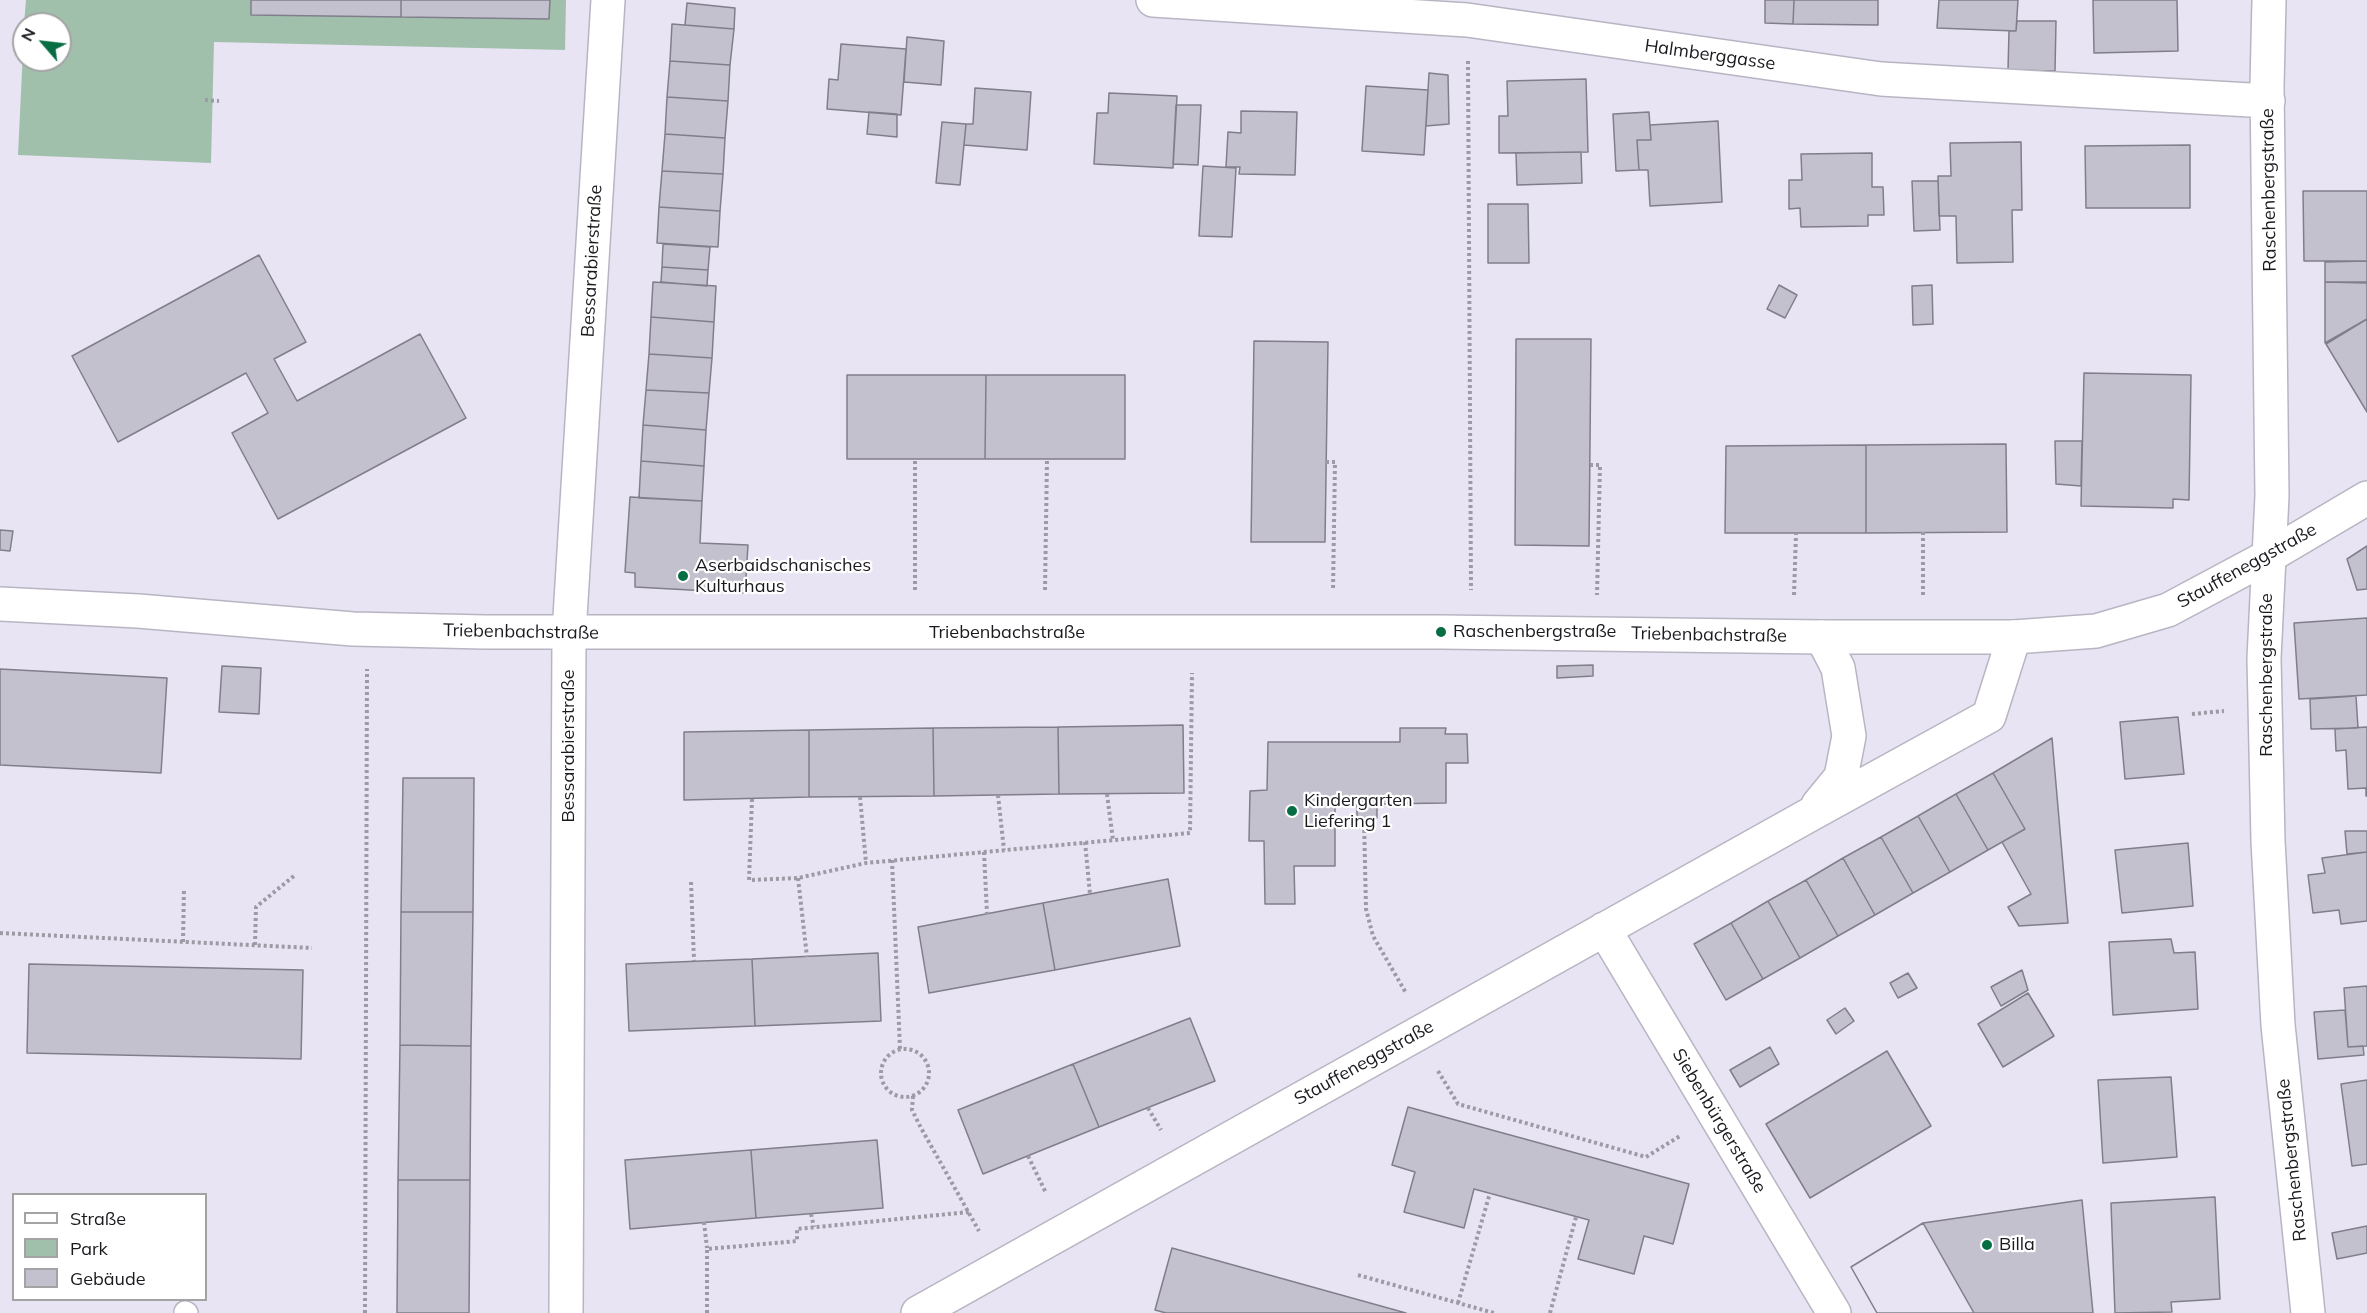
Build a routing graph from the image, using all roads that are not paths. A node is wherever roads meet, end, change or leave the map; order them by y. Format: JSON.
{"nodes":[{"id":1,"x":608,"y":0,"type":"edge"},
{"id":2,"x":1153,"y":0,"type":"edge"},
{"id":3,"x":2269,"y":0,"type":"edge"},
{"id":4,"x":2268,"y":101,"type":"junction"},
{"id":5,"x":2367,"y":498,"type":"edge"},
{"id":6,"x":2270,"y":556,"type":"junction"},
{"id":7,"x":0,"y":604,"type":"edge"},
{"id":8,"x":569,"y":633,"type":"junction"},
{"id":9,"x":1807,"y":637,"type":"junction"},
{"id":10,"x":2014,"y":637,"type":"junction"},
{"id":11,"x":1811,"y":814,"type":"junction"},
{"id":12,"x":1604,"y":929,"type":"junction"},
{"id":13,"x":566,"y":1313,"type":"edge"},
{"id":14,"x":918,"y":1313,"type":"edge"},
{"id":15,"x":1834,"y":1313,"type":"edge"},
{"id":16,"x":2308,"y":1313,"type":"edge"}],
"edges":[{"from":1,"to":8,"type":"street","name":"Bessarabierstraße"},
{"from":2,"to":4,"type":"street","name":"Halmberggasse"},
{"from":3,"to":4,"type":"street","name":"Raschenbergstraße"},
{"from":4,"to":6,"type":"street","name":"Raschenbergstraße"},
{"from":5,"to":6,"type":"street","name":"Stauffeneggstraße"},
{"from":6,"to":10,"type":"street","name":"Stauffeneggstraße"},
{"from":6,"to":16,"type":"street","name":"Raschenbergstraße"},
{"from":7,"to":8,"type":"street","name":"Triebenbachstraße"},
{"from":8,"to":9,"type":"street","name":"Triebenbachstraße"},
{"from":8,"to":13,"type":"street","name":"Bessarabierstraße"},
{"from":9,"to":10,"type":"street","name":"Triebenbachstraße"},
{"from":9,"to":11,"type":"street","name":"Stauffeneggstraße"},
{"from":10,"to":11,"type":"street","name":"Stauffeneggstraße"},
{"from":11,"to":12,"type":"street","name":"Stauffeneggstraße"},
{"from":12,"to":14,"type":"street","name":"Stauffeneggstraße"},
{"from":12,"to":15,"type":"street","name":"Siebenbürgerstraße"}]}
